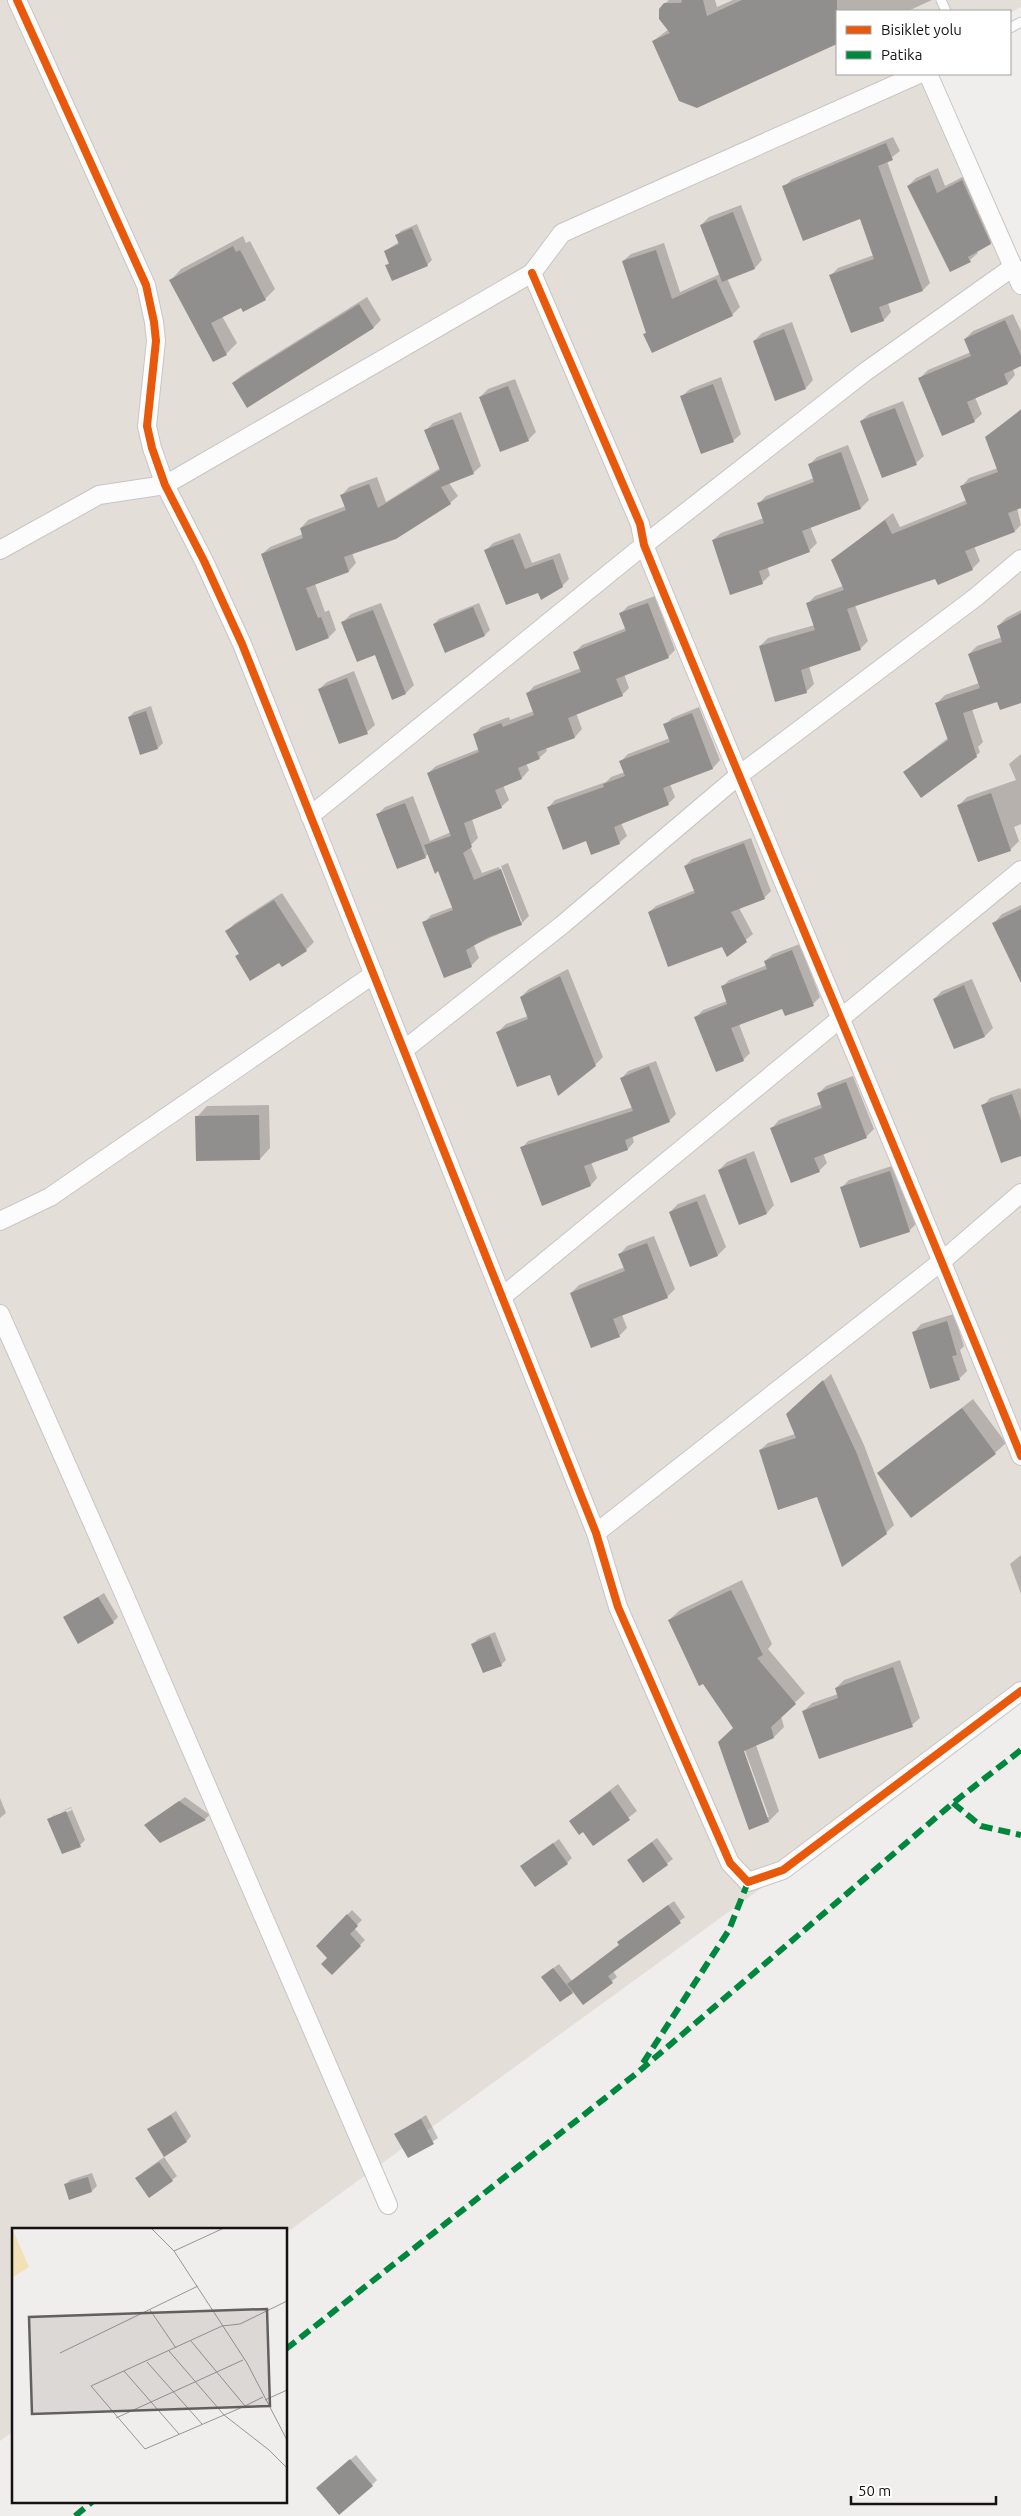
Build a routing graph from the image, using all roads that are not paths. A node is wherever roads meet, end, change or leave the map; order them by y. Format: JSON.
{"nodes":[{"id":1,"x":17,"y":0,"type":"edge"},
{"id":2,"x":917,"y":75,"type":"edge"},
{"id":3,"x":928,"y":75,"type":"edge"},
{"id":4,"x":1013,"y":267,"type":"junction"},
{"id":5,"x":532,"y":273,"type":"junction"},
{"id":6,"x":1021,"y":286,"type":"edge"},
{"id":7,"x":165,"y":485,"type":"junction"},
{"id":8,"x":644,"y":545,"type":"junction"},
{"id":9,"x":0,"y":550,"type":"edge"},
{"id":10,"x":1021,"y":559,"type":"edge"},
{"id":11,"x":738,"y":776,"type":"junction"},
{"id":12,"x":310,"y":816,"type":"junction"},
{"id":13,"x":1021,"y":870,"type":"edge"},
{"id":14,"x":374,"y":974,"type":"junction"},
{"id":15,"x":840,"y":1020,"type":"junction"},
{"id":16,"x":405,"y":1049,"type":"junction"},
{"id":17,"x":1021,"y":1193,"type":"edge"},
{"id":18,"x":0,"y":1221,"type":"edge"},
{"id":19,"x":942,"y":1261,"type":"junction"},
{"id":20,"x":503,"y":1296,"type":"junction"},
{"id":21,"x":0,"y":1314,"type":"edge"},
{"id":22,"x":1021,"y":1456,"type":"edge"},
{"id":23,"x":596,"y":1533,"type":"junction"},
{"id":24,"x":1021,"y":1691,"type":"edge"},
{"id":25,"x":388,"y":2205,"type":"dead end"}],
"edges":[{"from":1,"to":7,"type":"street"},
{"from":2,"to":5,"type":"street"},
{"from":3,"to":4,"type":"street"},
{"from":4,"to":6,"type":"street"},
{"from":4,"to":8,"type":"street"},
{"from":5,"to":7,"type":"street"},
{"from":5,"to":8,"type":"street"},
{"from":7,"to":9,"type":"street"},
{"from":7,"to":12,"type":"street"},
{"from":8,"to":11,"type":"street"},
{"from":8,"to":12,"type":"street"},
{"from":10,"to":11,"type":"street"},
{"from":11,"to":15,"type":"street"},
{"from":11,"to":16,"type":"street"},
{"from":12,"to":14,"type":"street"},
{"from":13,"to":15,"type":"street"},
{"from":14,"to":16,"type":"street"},
{"from":14,"to":18,"type":"street"},
{"from":15,"to":19,"type":"street"},
{"from":15,"to":20,"type":"street"},
{"from":16,"to":20,"type":"street"},
{"from":17,"to":19,"type":"street"},
{"from":19,"to":22,"type":"street"},
{"from":19,"to":23,"type":"street"},
{"from":20,"to":23,"type":"street"},
{"from":21,"to":25,"type":"street"},
{"from":23,"to":24,"type":"street"}]}
